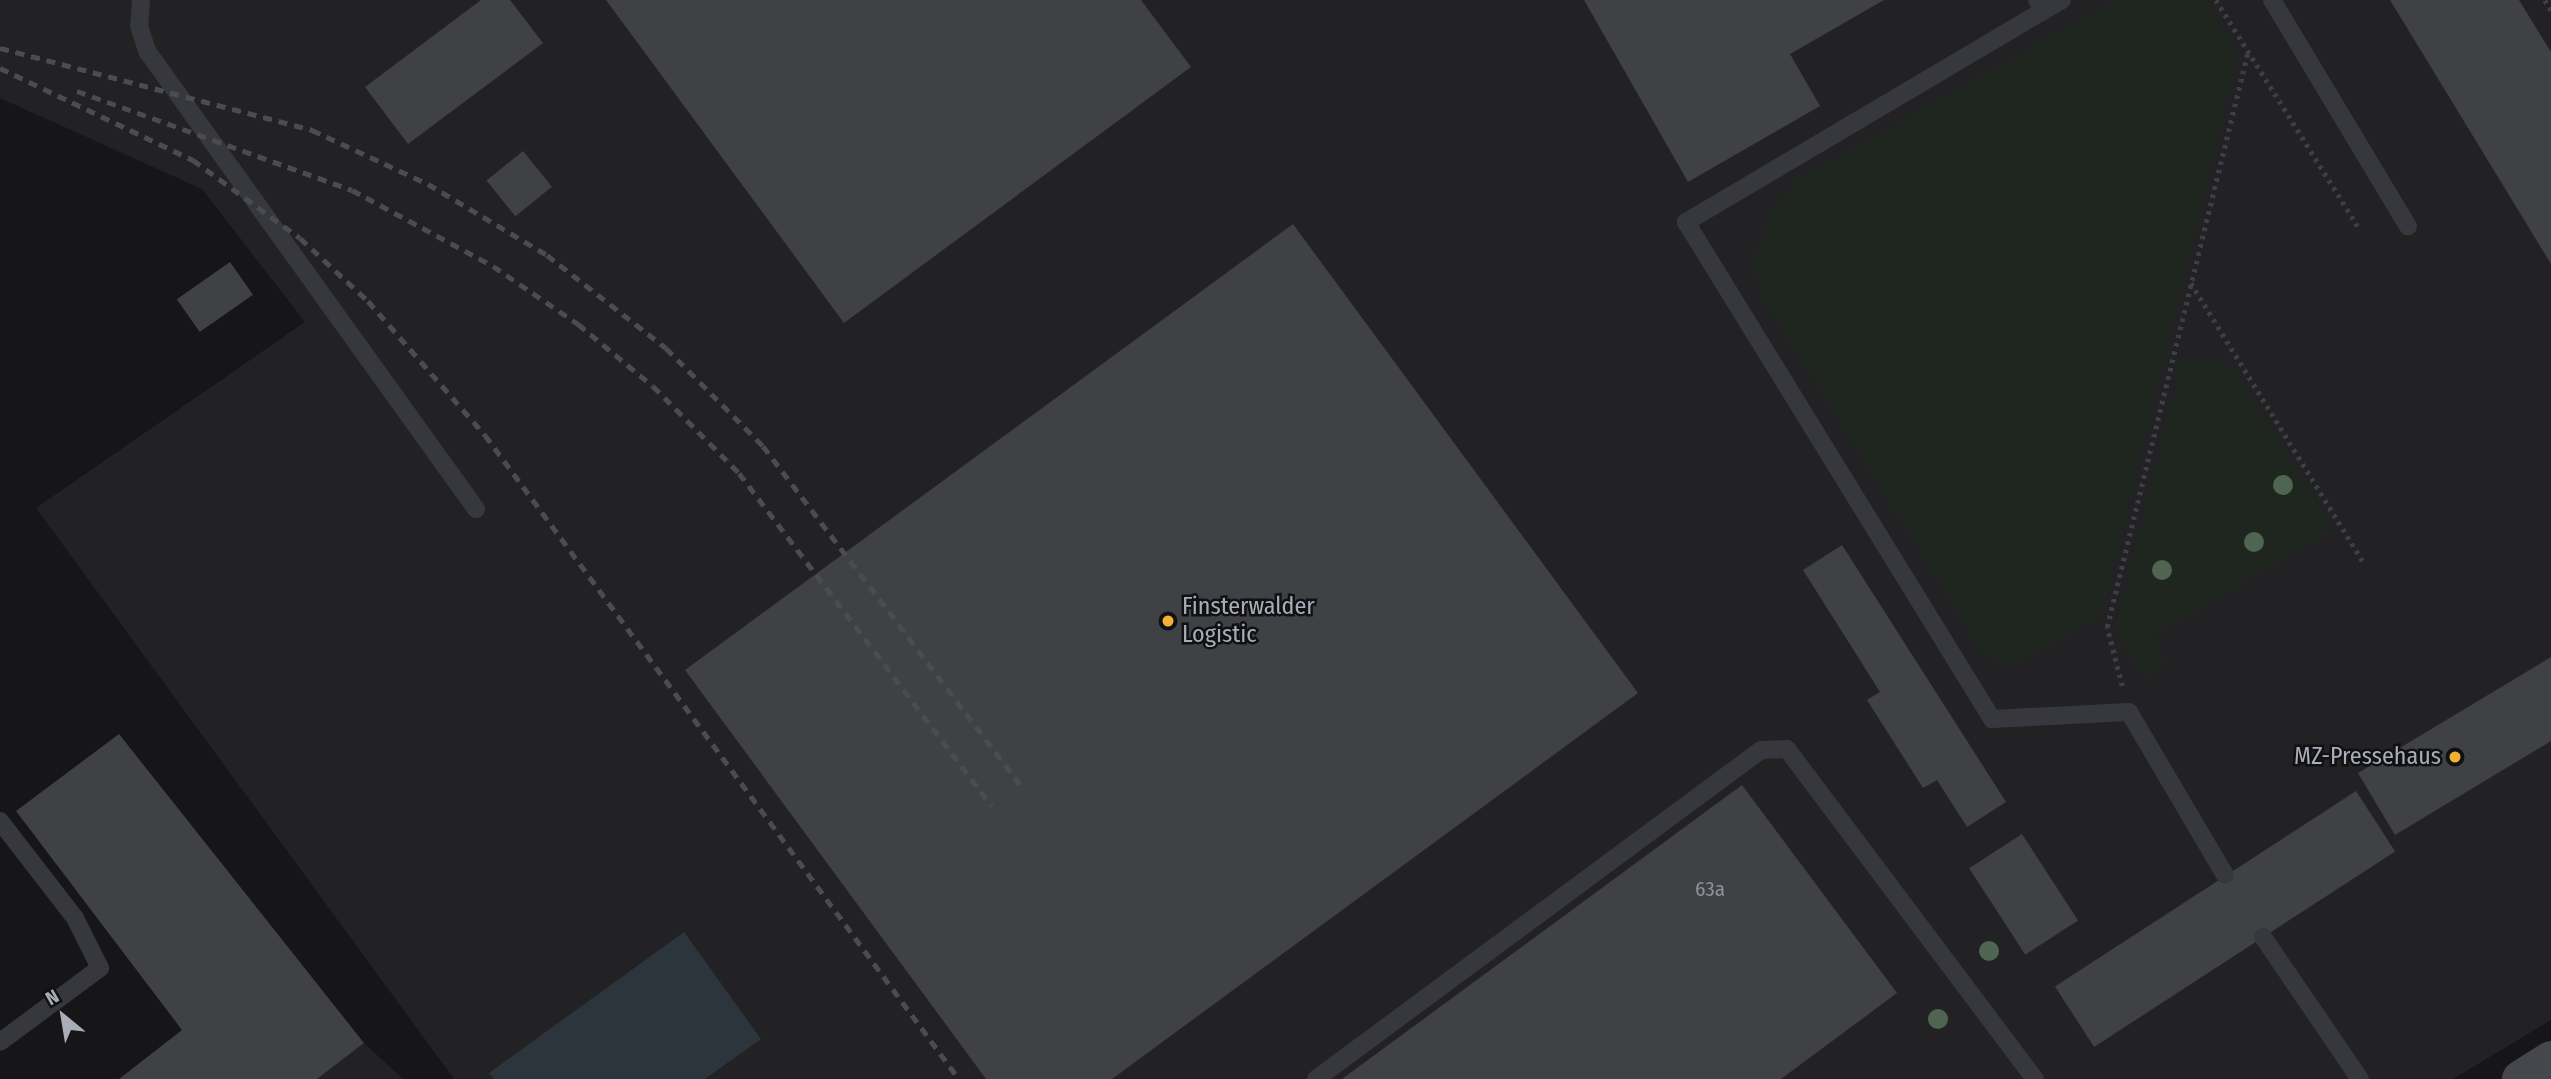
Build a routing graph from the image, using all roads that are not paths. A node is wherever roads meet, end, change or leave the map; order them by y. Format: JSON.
{"nodes":[{"id":1,"x":141,"y":0,"type":"edge"},
{"id":2,"x":2062,"y":0,"type":"edge"},
{"id":3,"x":2272,"y":0,"type":"edge"},
{"id":4,"x":2040,"y":6,"type":"edge"},
{"id":5,"x":2408,"y":226,"type":"dead end"},
{"id":6,"x":476,"y":509,"type":"dead end"},
{"id":7,"x":0,"y":821,"type":"edge"},
{"id":8,"x":2225,"y":875,"type":"dead end"},
{"id":9,"x":2263,"y":937,"type":"dead end"},
{"id":10,"x":0,"y":1042,"type":"edge"},
{"id":11,"x":2551,"y":1060,"type":"edge"},
{"id":12,"x":1316,"y":1079,"type":"edge"},
{"id":13,"x":2035,"y":1079,"type":"edge"},
{"id":14,"x":2360,"y":1079,"type":"edge"},
{"id":15,"x":2521,"y":1079,"type":"edge"}],
"edges":[{"from":1,"to":6,"type":"lane"},
{"from":2,"to":4,"type":"lane"},
{"from":3,"to":5,"type":"lane"},
{"from":4,"to":8,"type":"lane"},
{"from":7,"to":10,"type":"lane"},
{"from":9,"to":14,"type":"lane"},
{"from":11,"to":15,"type":"main road"},
{"from":12,"to":13,"type":"lane"}]}
